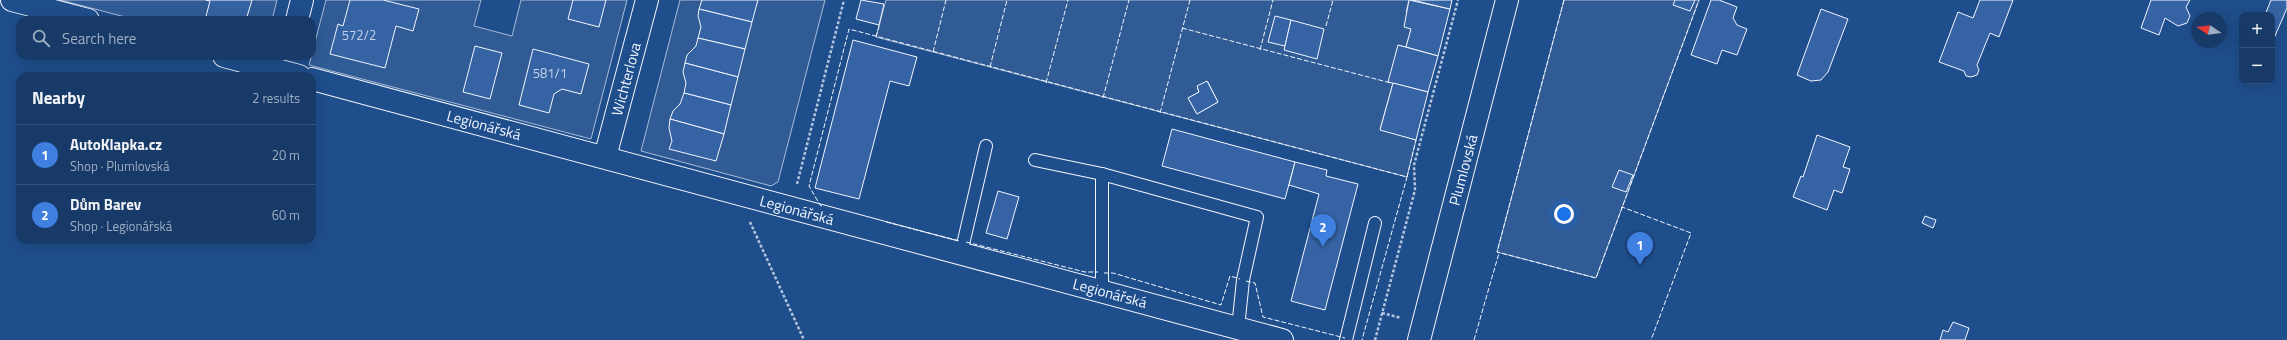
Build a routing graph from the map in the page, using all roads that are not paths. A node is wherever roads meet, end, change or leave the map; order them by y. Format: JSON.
{"nodes":[{"id":1,"x":12,"y":0,"type":"edge"},
{"id":2,"x":302,"y":0,"type":"edge"},
{"id":3,"x":647,"y":0,"type":"edge"},
{"id":4,"x":1507,"y":0,"type":"edge"},
{"id":5,"x":73,"y":16,"type":"edge"},
{"id":6,"x":298,"y":16,"type":"edge"},
{"id":7,"x":246,"y":60,"type":"edge"},
{"id":8,"x":290,"y":68,"type":"edge"},
{"id":9,"x":316,"y":80,"type":"edge"},
{"id":10,"x":986,"y":146,"type":"dead end"},
{"id":11,"x":605,"y":157,"type":"junction"},
{"id":12,"x":1035,"y":160,"type":"dead end"},
{"id":13,"x":1102,"y":174,"type":"junction"},
{"id":14,"x":1375,"y":223,"type":"dead end"},
{"id":15,"x":961,"y":253,"type":"junction"},
{"id":16,"x":1102,"y":291,"type":"junction"},
{"id":17,"x":1238,"y":328,"type":"junction"},
{"id":18,"x":1282,"y":340,"type":"edge"},
{"id":19,"x":1346,"y":340,"type":"edge"},
{"id":20,"x":1419,"y":340,"type":"edge"}],
"edges":[{"from":1,"to":5,"type":"street"},
{"from":2,"to":6,"type":"street"},
{"from":3,"to":11,"type":"street","name":"Wichterlova"},
{"from":4,"to":20,"type":"street","name":"Plumlovská"},
{"from":7,"to":8,"type":"street"},
{"from":9,"to":11,"type":"street","name":"Legionářská"},
{"from":10,"to":15,"type":"lane"},
{"from":11,"to":15,"type":"street","name":"Legionářská"},
{"from":12,"to":13,"type":"lane"},
{"from":13,"to":16,"type":"lane"},
{"from":13,"to":17,"type":"lane"},
{"from":14,"to":19,"type":"lane"},
{"from":15,"to":16,"type":"street","name":"Legionářská"},
{"from":16,"to":17,"type":"street","name":"Legionářská"},
{"from":17,"to":18,"type":"street","name":"Legionářská"}]}
